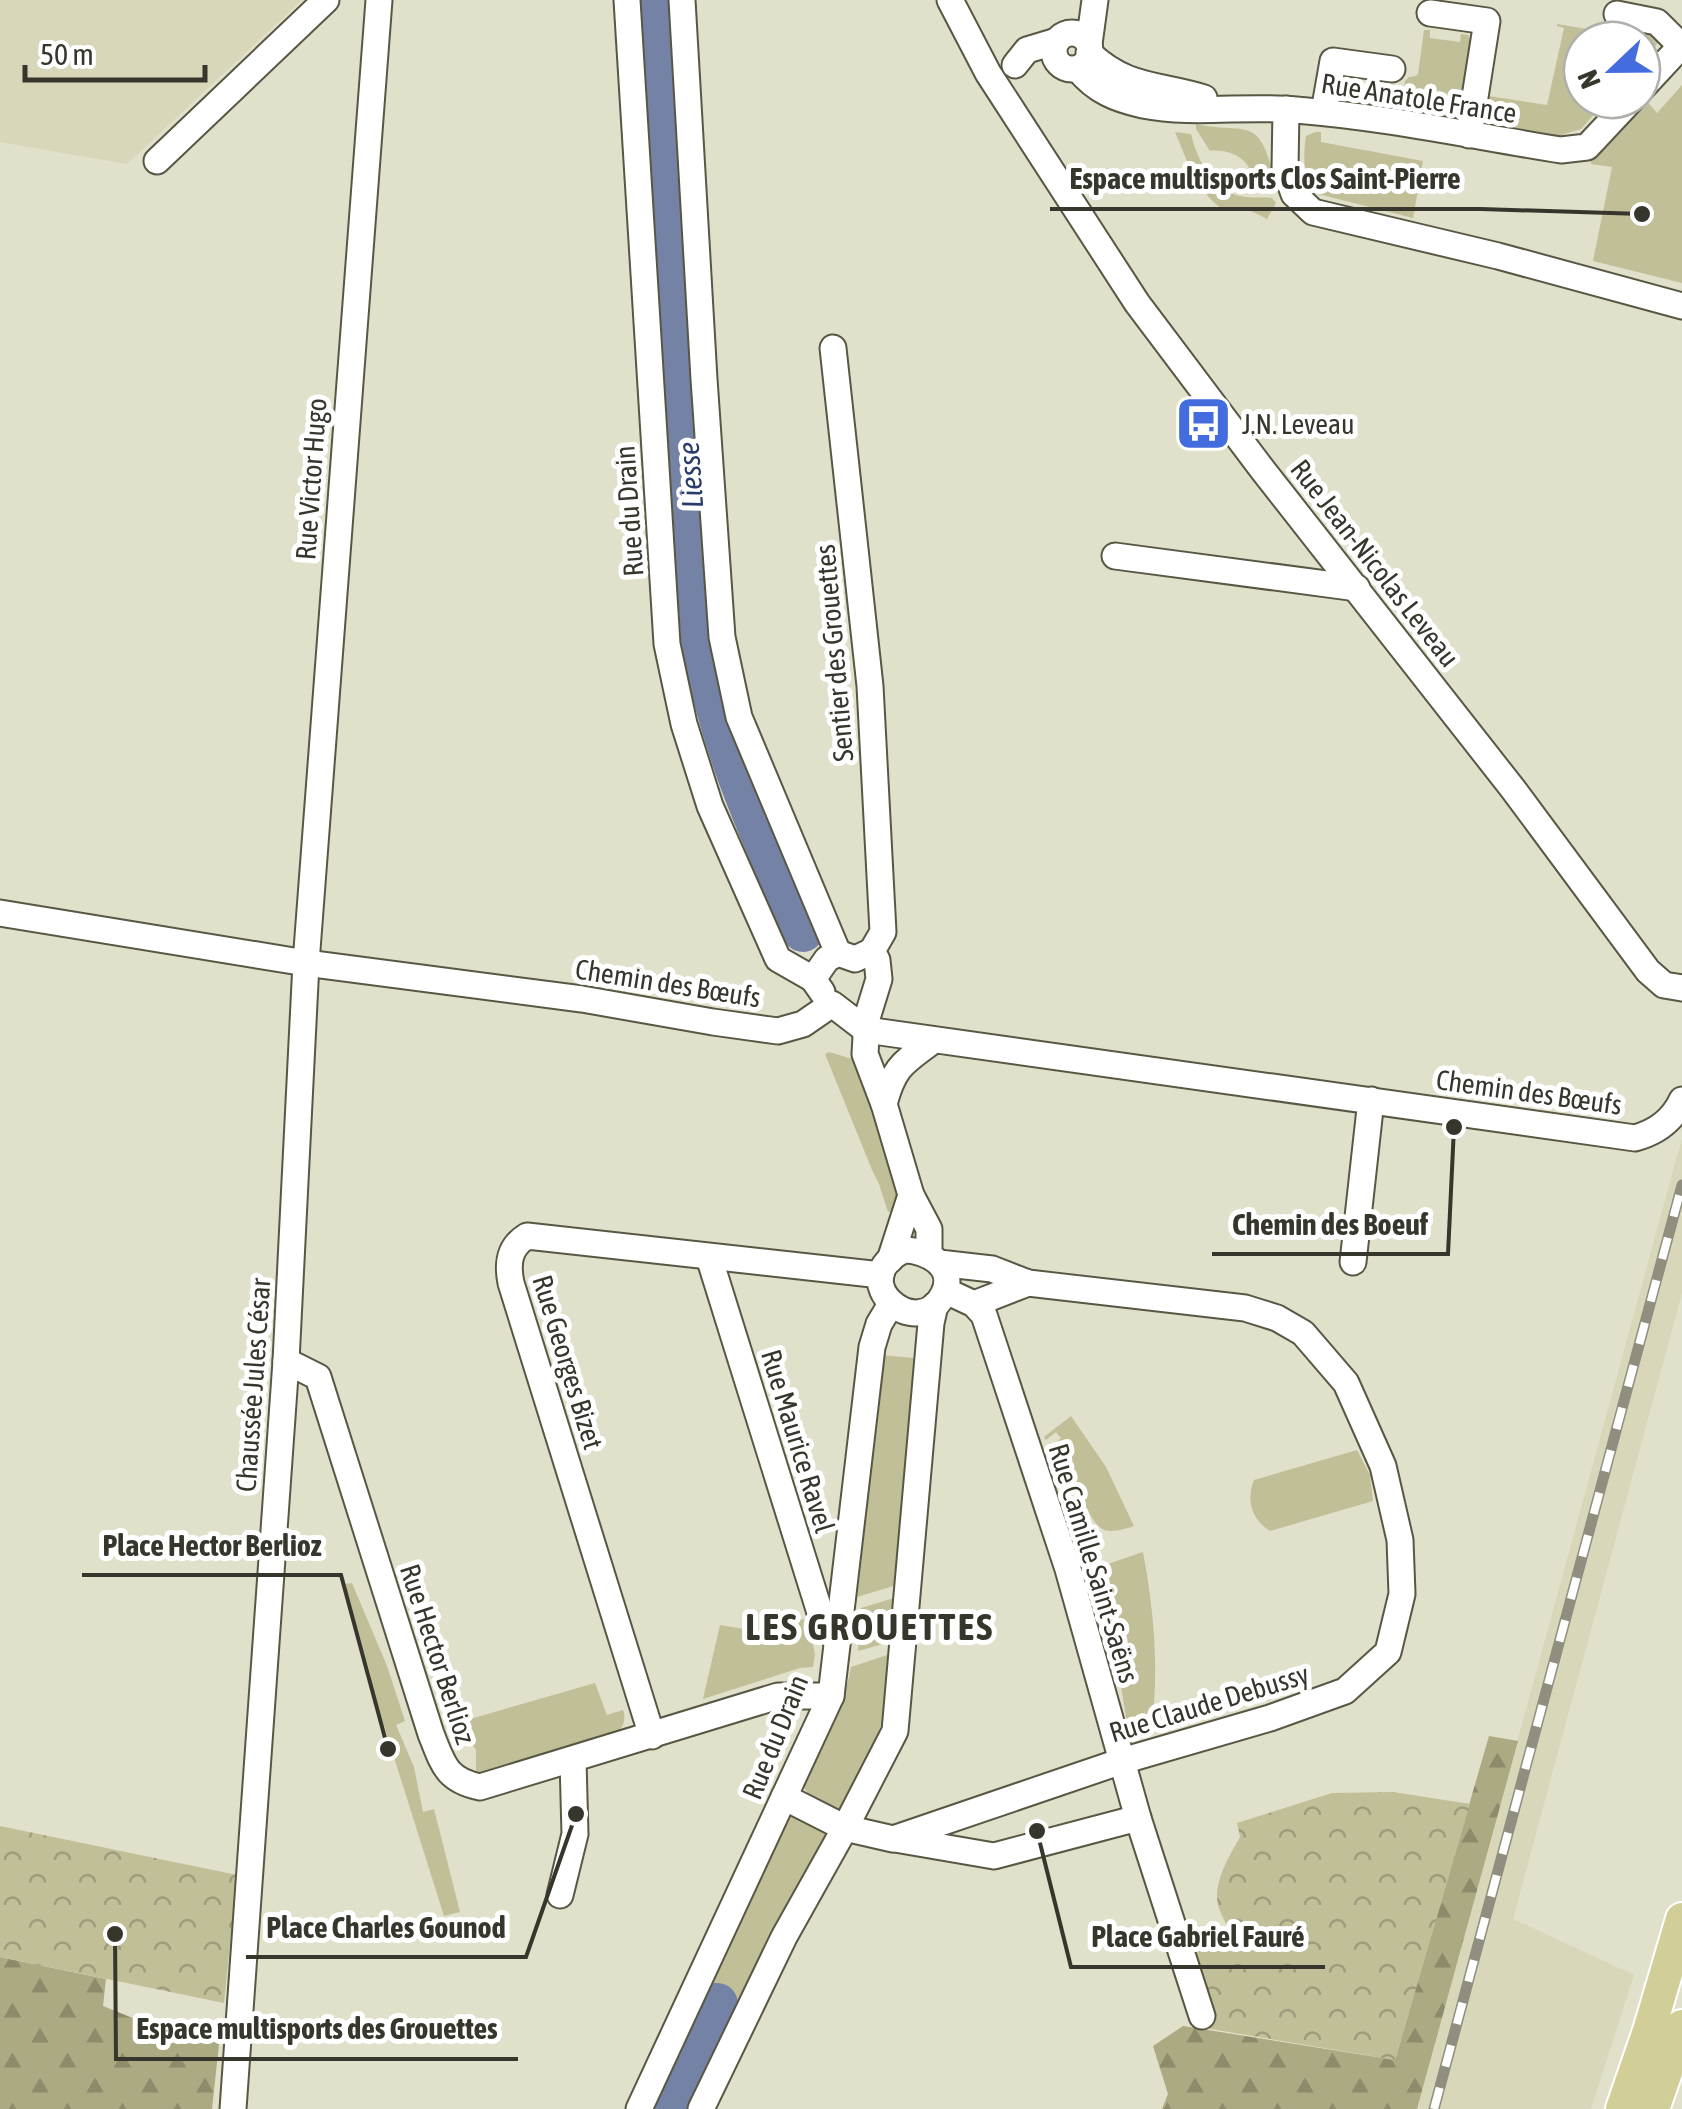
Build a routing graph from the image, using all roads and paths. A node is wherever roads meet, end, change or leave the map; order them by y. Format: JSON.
{"nodes":[{"id":1,"x":326,"y":0,"type":"edge"},
{"id":2,"x":379,"y":0,"type":"edge"},
{"id":3,"x":627,"y":0,"type":"edge"},
{"id":4,"x":682,"y":0,"type":"edge"},
{"id":5,"x":950,"y":0,"type":"edge"},
{"id":6,"x":1084,"y":0,"type":"edge"},
{"id":7,"x":1094,"y":0,"type":"edge"},
{"id":8,"x":1624,"y":7,"type":"edge"},
{"id":9,"x":1430,"y":13,"type":"dead end"},
{"id":10,"x":1675,"y":40,"type":"edge"},
{"id":11,"x":1072,"y":51,"type":"junction"},
{"id":12,"x":1392,"y":69,"type":"dead end"},
{"id":13,"x":988,"y":72,"type":"junction"},
{"id":14,"x":1286,"y":109,"type":"junction"},
{"id":15,"x":1324,"y":112,"type":"junction"},
{"id":16,"x":1611,"y":120,"type":"edge"},
{"id":17,"x":1468,"y":135,"type":"junction"},
{"id":18,"x":157,"y":161,"type":"dead end"},
{"id":19,"x":1682,"y":306,"type":"edge"},
{"id":20,"x":832,"y":348,"type":"dead end"},
{"id":21,"x":1115,"y":556,"type":"dead end"},
{"id":22,"x":1357,"y":588,"type":"junction"},
{"id":23,"x":0,"y":913,"type":"edge"},
{"id":24,"x":872,"y":951,"type":"junction"},
{"id":25,"x":838,"y":953,"type":"junction"},
{"id":26,"x":306,"y":963,"type":"junction"},
{"id":27,"x":813,"y":979,"type":"junction"},
{"id":28,"x":1682,"y":988,"type":"edge"},
{"id":29,"x":832,"y":1004,"type":"junction"},
{"id":30,"x":866,"y":1030,"type":"junction"},
{"id":31,"x":934,"y":1040,"type":"junction"},
{"id":32,"x":1371,"y":1100,"type":"junction"},
{"id":33,"x":884,"y":1104,"type":"junction"},
{"id":34,"x":1677,"y":1108,"type":"edge"},
{"id":35,"x":912,"y":1195,"type":"junction"},
{"id":36,"x":709,"y":1257,"type":"junction"},
{"id":37,"x":934,"y":1259,"type":"junction"},
{"id":38,"x":1353,"y":1262,"type":"dead end"},
{"id":39,"x":886,"y":1267,"type":"junction"},
{"id":40,"x":1028,"y":1283,"type":"junction"},
{"id":41,"x":940,"y":1298,"type":"junction"},
{"id":42,"x":891,"y":1304,"type":"junction"},
{"id":43,"x":974,"y":1304,"type":"junction"},
{"id":44,"x":286,"y":1361,"type":"junction"},
{"id":45,"x":836,"y":1640,"type":"junction"},
{"id":46,"x":831,"y":1696,"type":"junction"},
{"id":47,"x":652,"y":1736,"type":"junction"},
{"id":48,"x":573,"y":1760,"type":"junction"},
{"id":49,"x":1122,"y":1762,"type":"junction"},
{"id":50,"x":784,"y":1797,"type":"junction"},
{"id":51,"x":1138,"y":1818,"type":"junction"},
{"id":52,"x":845,"y":1828,"type":"junction"},
{"id":53,"x":893,"y":1839,"type":"junction"},
{"id":54,"x":560,"y":1894,"type":"dead end"},
{"id":55,"x":1682,"y":1921,"type":"edge"},
{"id":56,"x":1202,"y":2016,"type":"dead end"},
{"id":57,"x":1682,"y":2026,"type":"edge"},
{"id":58,"x":233,"y":2109,"type":"edge"},
{"id":59,"x":639,"y":2109,"type":"edge"},
{"id":60,"x":701,"y":2109,"type":"edge"},
{"id":61,"x":1622,"y":2109,"type":"edge"},
{"id":62,"x":1653,"y":2109,"type":"edge"}],
"edges":[{"from":1,"to":18,"type":"street"},
{"from":2,"to":26,"type":"street","name":"Rue Victor Hugo"},
{"from":3,"to":27,"type":"street","name":"Rue du Drain"},
{"from":4,"to":25,"type":"street"},
{"from":5,"to":13,"type":"street","name":"Rue Jean-Nicolas Leveau"},
{"from":6,"to":11,"type":"street"},
{"from":7,"to":11,"type":"street"},
{"from":8,"to":10,"type":"street"},
{"from":9,"to":17,"type":"street"},
{"from":11,"to":13,"type":"street"},
{"from":11,"to":14,"type":"street","name":"Rue Anatole France"},
{"from":12,"to":15,"type":"street"},
{"from":13,"to":22,"type":"street","name":"Rue Jean-Nicolas Leveau"},
{"from":14,"to":15,"type":"street","name":"Rue Anatole France"},
{"from":14,"to":19,"type":"street"},
{"from":15,"to":17,"type":"street","name":"Rue Anatole France"},
{"from":16,"to":17,"type":"street","name":"Rue Anatole France"},
{"from":20,"to":24,"type":"street","name":"Sentier des Grouettes"},
{"from":21,"to":22,"type":"street"},
{"from":22,"to":28,"type":"street","name":"Rue Jean-Nicolas Leveau"},
{"from":23,"to":26,"type":"street","name":"Chemin des Bœufs"},
{"from":24,"to":25,"type":"street"},
{"from":24,"to":30,"type":"street","name":"Sentier des Grouettes"},
{"from":25,"to":27,"type":"street"},
{"from":26,"to":29,"type":"street","name":"Chemin des Bœufs"},
{"from":26,"to":44,"type":"street","name":"Chaussée Jules César"},
{"from":27,"to":29,"type":"street","name":"Rue du Drain"},
{"from":29,"to":30,"type":"street","name":"Chemin des Bœufs"},
{"from":30,"to":31,"type":"street","name":"Chemin des Bœufs"},
{"from":30,"to":33,"type":"street"},
{"from":31,"to":32,"type":"street","name":"Chemin des Bœufs"},
{"from":31,"to":33,"type":"street"},
{"from":32,"to":34,"type":"street","name":"Chemin des Bœufs"},
{"from":32,"to":38,"type":"street"},
{"from":33,"to":35,"type":"street"},
{"from":35,"to":37,"type":"street"},
{"from":35,"to":39,"type":"street"},
{"from":36,"to":39,"type":"street","name":"Rue Georges Bizet"},
{"from":36,"to":45,"type":"street","name":"Rue Maurice Ravel"},
{"from":36,"to":47,"type":"street","name":"Rue Georges Bizet"},
{"from":37,"to":39,"type":"street"},
{"from":37,"to":40,"type":"street"},
{"from":37,"to":41,"type":"street"},
{"from":39,"to":42,"type":"street"},
{"from":40,"to":43,"type":"street","name":"Rue Claude Debussy"},
{"from":40,"to":49,"type":"street","name":"Rue Claude Debussy"},
{"from":41,"to":42,"type":"street"},
{"from":41,"to":43,"type":"street"},
{"from":41,"to":52,"type":"street"},
{"from":42,"to":45,"type":"street","name":"Rue du Drain"},
{"from":43,"to":49,"type":"street","name":"Rue Camille Saint-Saëns"},
{"from":44,"to":48,"type":"street","name":"Rue Hector Berlioz"},
{"from":44,"to":58,"type":"street","name":"Chaussée Jules César"},
{"from":45,"to":46,"type":"street","name":"Rue du Drain"},
{"from":46,"to":47,"type":"street","name":"Rue Hector Berlioz"},
{"from":46,"to":50,"type":"street","name":"Rue du Drain"},
{"from":47,"to":48,"type":"street","name":"Rue Hector Berlioz"},
{"from":48,"to":54,"type":"street"},
{"from":49,"to":51,"type":"street","name":"Rue Camille Saint-Saëns"},
{"from":49,"to":53,"type":"street","name":"Rue Claude Debussy"},
{"from":50,"to":52,"type":"street"},
{"from":50,"to":59,"type":"street","name":"Rue du Drain"},
{"from":51,"to":53,"type":"street"},
{"from":51,"to":56,"type":"street","name":"Rue Camille Saint-Saëns"},
{"from":52,"to":53,"type":"street"},
{"from":52,"to":60,"type":"street"},
{"from":55,"to":61,"type":"main road"},
{"from":57,"to":62,"type":"main road"}]}
